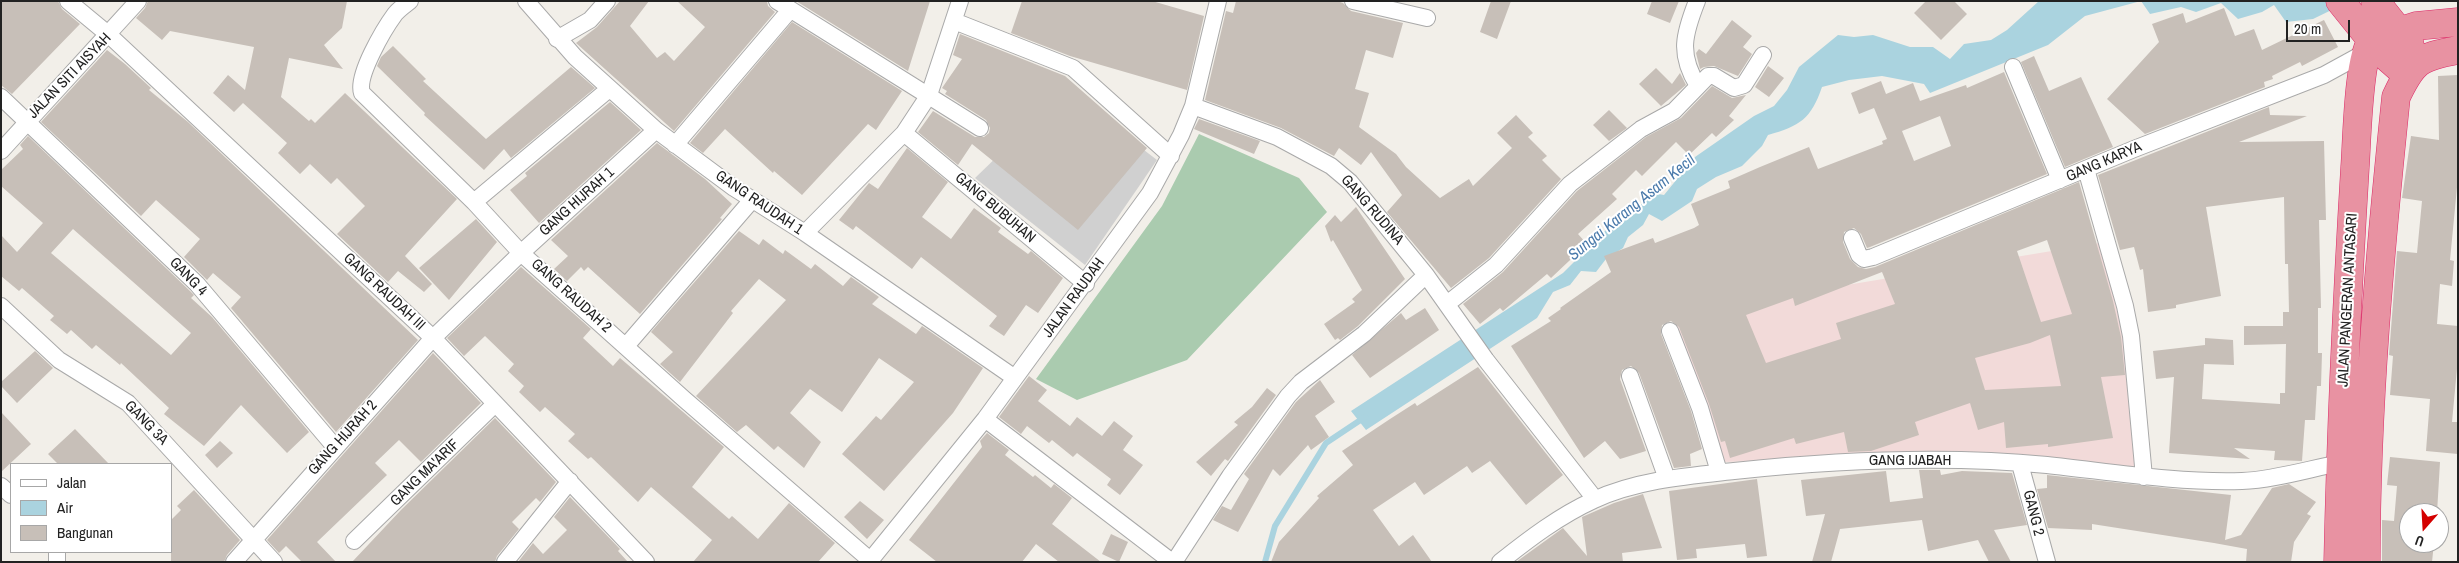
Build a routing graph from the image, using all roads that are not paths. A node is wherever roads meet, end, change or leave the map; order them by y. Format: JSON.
{"nodes":[{"id":1,"x":68,"y":1,"type":"edge"},
{"id":2,"x":138,"y":1,"type":"edge"},
{"id":3,"x":410,"y":1,"type":"edge"},
{"id":4,"x":526,"y":1,"type":"edge"},
{"id":5,"x":607,"y":1,"type":"edge"},
{"id":6,"x":960,"y":1,"type":"edge"},
{"id":7,"x":1218,"y":1,"type":"edge"},
{"id":8,"x":1353,"y":1,"type":"edge"},
{"id":9,"x":1697,"y":1,"type":"edge"},
{"id":10,"x":2377,"y":4,"type":"edge"},
{"id":11,"x":784,"y":6,"type":"edge"},
{"id":12,"x":2346,"y":10,"type":"edge"},
{"id":13,"x":1427,"y":18,"type":"dead end"},
{"id":14,"x":954,"y":21,"type":"junction"},
{"id":15,"x":2458,"y":22,"type":"edge"},
{"id":16,"x":2398,"y":32,"type":"junction"},
{"id":17,"x":110,"y":35,"type":"junction"},
{"id":18,"x":557,"y":39,"type":"junction"},
{"id":19,"x":2369,"y":46,"type":"junction"},
{"id":20,"x":2458,"y":50,"type":"edge"},
{"id":21,"x":1763,"y":55,"type":"dead end"},
{"id":22,"x":2013,"y":67,"type":"dead end"},
{"id":23,"x":2408,"y":77,"type":"junction"},
{"id":24,"x":1698,"y":86,"type":"junction"},
{"id":25,"x":609,"y":89,"type":"junction"},
{"id":26,"x":929,"y":95,"type":"junction"},
{"id":27,"x":1,"y":97,"type":"edge"},
{"id":28,"x":1192,"y":106,"type":"junction"},
{"id":29,"x":27,"y":121,"type":"junction"},
{"id":30,"x":980,"y":128,"type":"dead end"},
{"id":31,"x":656,"y":130,"type":"junction"},
{"id":32,"x":904,"y":133,"type":"junction"},
{"id":33,"x":675,"y":145,"type":"junction"},
{"id":34,"x":1,"y":151,"type":"edge"},
{"id":35,"x":1171,"y":156,"type":"junction"},
{"id":36,"x":2086,"y":169,"type":"junction"},
{"id":37,"x":2060,"y":180,"type":"junction"},
{"id":38,"x":752,"y":200,"type":"junction"},
{"id":39,"x":474,"y":202,"type":"junction"},
{"id":40,"x":805,"y":234,"type":"junction"},
{"id":41,"x":1852,"y":238,"type":"dead end"},
{"id":42,"x":521,"y":253,"type":"junction"},
{"id":43,"x":1426,"y":275,"type":"junction"},
{"id":44,"x":1086,"y":284,"type":"junction"},
{"id":45,"x":1447,"y":304,"type":"junction"},
{"id":46,"x":1,"y":306,"type":"edge"},
{"id":47,"x":1670,"y":331,"type":"dead end"},
{"id":48,"x":433,"y":338,"type":"junction"},
{"id":49,"x":626,"y":346,"type":"junction"},
{"id":50,"x":1630,"y":376,"type":"dead end"},
{"id":51,"x":1015,"y":378,"type":"junction"},
{"id":52,"x":495,"y":404,"type":"junction"},
{"id":53,"x":984,"y":419,"type":"junction"},
{"id":54,"x":335,"y":447,"type":"junction"},
{"id":55,"x":2020,"y":464,"type":"junction"},
{"id":56,"x":2340,"y":464,"type":"junction"},
{"id":57,"x":1719,"y":472,"type":"junction"},
{"id":58,"x":2144,"y":477,"type":"junction"},
{"id":59,"x":1667,"y":479,"type":"junction"},
{"id":60,"x":570,"y":481,"type":"junction"},
{"id":61,"x":1595,"y":499,"type":"junction"},
{"id":62,"x":252,"y":539,"type":"junction"},
{"id":63,"x":354,"y":541,"type":"dead end"},
{"id":64,"x":870,"y":561,"type":"edge"},
{"id":65,"x":234,"y":562,"type":"edge"},
{"id":66,"x":274,"y":562,"type":"edge"},
{"id":67,"x":505,"y":562,"type":"edge"},
{"id":68,"x":646,"y":562,"type":"edge"},
{"id":69,"x":1173,"y":562,"type":"edge"},
{"id":70,"x":1500,"y":562,"type":"edge"},
{"id":71,"x":2047,"y":562,"type":"edge"},
{"id":72,"x":2338,"y":562,"type":"edge"},
{"id":73,"x":2366,"y":562,"type":"edge"}],
"edges":[{"from":1,"to":17,"type":"street","name":"GANG RAUDAH III"},
{"from":2,"to":17,"type":"street","name":"JALAN SITI AISYAH"},
{"from":3,"to":39,"type":"street","name":"GANG RAUDAH 2"},
{"from":4,"to":18,"type":"street","name":"GANG RAUDAH 1"},
{"from":5,"to":18,"type":"street"},
{"from":6,"to":14,"type":"street"},
{"from":7,"to":28,"type":"street","name":"JALAN RAUDAH"},
{"from":8,"to":13,"type":"street"},
{"from":9,"to":24,"type":"street"},
{"from":10,"to":16,"type":"highway"},
{"from":11,"to":26,"type":"street"},
{"from":11,"to":33,"type":"street"},
{"from":12,"to":19,"type":"highway"},
{"from":14,"to":26,"type":"street"},
{"from":14,"to":35,"type":"street"},
{"from":15,"to":16,"type":"highway"},
{"from":16,"to":19,"type":"highway"},
{"from":16,"to":23,"type":"highway"},
{"from":17,"to":29,"type":"street","name":"JALAN SITI AISYAH"},
{"from":17,"to":48,"type":"street","name":"GANG RAUDAH III"},
{"from":18,"to":25,"type":"street","name":"GANG RAUDAH 1"},
{"from":19,"to":23,"type":"highway"},
{"from":19,"to":36,"type":"street","name":"GANG KARYA"},
{"from":19,"to":56,"type":"highway","name":"JALAN PANGERAN ANTASARI"},
{"from":20,"to":23,"type":"highway"},
{"from":21,"to":24,"type":"street"},
{"from":22,"to":37,"type":"street"},
{"from":23,"to":73,"type":"highway","name":"JALAN PANGERAN ANTASARI"},
{"from":24,"to":45,"type":"street"},
{"from":25,"to":31,"type":"street","name":"GANG RAUDAH 1"},
{"from":25,"to":39,"type":"street"},
{"from":26,"to":30,"type":"street"},
{"from":26,"to":32,"type":"street"},
{"from":27,"to":29,"type":"street","name":"GANG 4"},
{"from":28,"to":35,"type":"street","name":"JALAN RAUDAH"},
{"from":28,"to":43,"type":"street","name":"GANG RUDINA"},
{"from":29,"to":34,"type":"street","name":"JALAN SITI AISYAH"},
{"from":29,"to":54,"type":"street","name":"GANG 4"},
{"from":31,"to":33,"type":"street","name":"GANG RAUDAH 1"},
{"from":31,"to":42,"type":"street","name":"GANG HIJRAH 1"},
{"from":32,"to":40,"type":"street"},
{"from":32,"to":44,"type":"street","name":"GANG BUBUHAN"},
{"from":33,"to":38,"type":"street","name":"GANG RAUDAH 1"},
{"from":35,"to":44,"type":"street","name":"JALAN RAUDAH"},
{"from":36,"to":37,"type":"street","name":"GANG KARYA"},
{"from":36,"to":58,"type":"street"},
{"from":37,"to":41,"type":"street","name":"GANG KARYA"},
{"from":38,"to":40,"type":"street","name":"GANG RAUDAH 1"},
{"from":38,"to":49,"type":"street"},
{"from":39,"to":42,"type":"street","name":"GANG RAUDAH 2"},
{"from":40,"to":51,"type":"street","name":"GANG RAUDAH 1"},
{"from":42,"to":48,"type":"street","name":"GANG HIJRAH 1"},
{"from":42,"to":49,"type":"street","name":"GANG RAUDAH 2"},
{"from":43,"to":45,"type":"street","name":"GANG RUDINA"},
{"from":43,"to":69,"type":"street"},
{"from":44,"to":51,"type":"street","name":"JALAN RAUDAH"},
{"from":45,"to":61,"type":"street","name":"GANG RUDINA"},
{"from":46,"to":62,"type":"street","name":"GANG 3A"},
{"from":47,"to":57,"type":"street"},
{"from":48,"to":52,"type":"street","name":"GANG RAUDAH III"},
{"from":48,"to":54,"type":"street","name":"GANG HIJRAH 2"},
{"from":49,"to":64,"type":"street","name":"GANG RAUDAH 2"},
{"from":50,"to":59,"type":"street"},
{"from":51,"to":53,"type":"street","name":"JALAN RAUDAH"},
{"from":52,"to":60,"type":"street","name":"GANG RAUDAH III"},
{"from":52,"to":63,"type":"street","name":"GANG MA'ARIF"},
{"from":53,"to":64,"type":"street","name":"JALAN RAUDAH"},
{"from":53,"to":69,"type":"street"},
{"from":54,"to":62,"type":"street","name":"GANG HIJRAH 2"},
{"from":55,"to":57,"type":"street","name":"GANG IJABAH"},
{"from":55,"to":58,"type":"street","name":"GANG IJABAH"},
{"from":55,"to":71,"type":"street","name":"GANG 2"},
{"from":56,"to":58,"type":"street","name":"GANG IJABAH"},
{"from":56,"to":72,"type":"highway","name":"JALAN PANGERAN ANTASARI"},
{"from":57,"to":59,"type":"street","name":"GANG IJABAH"},
{"from":59,"to":61,"type":"street","name":"GANG IJABAH"},
{"from":60,"to":67,"type":"street"},
{"from":60,"to":68,"type":"street","name":"GANG RAUDAH III"},
{"from":61,"to":70,"type":"street","name":"GANG IJABAH"},
{"from":62,"to":65,"type":"street","name":"GANG HIJRAH 2"},
{"from":62,"to":66,"type":"street","name":"GANG 3A"}]}
